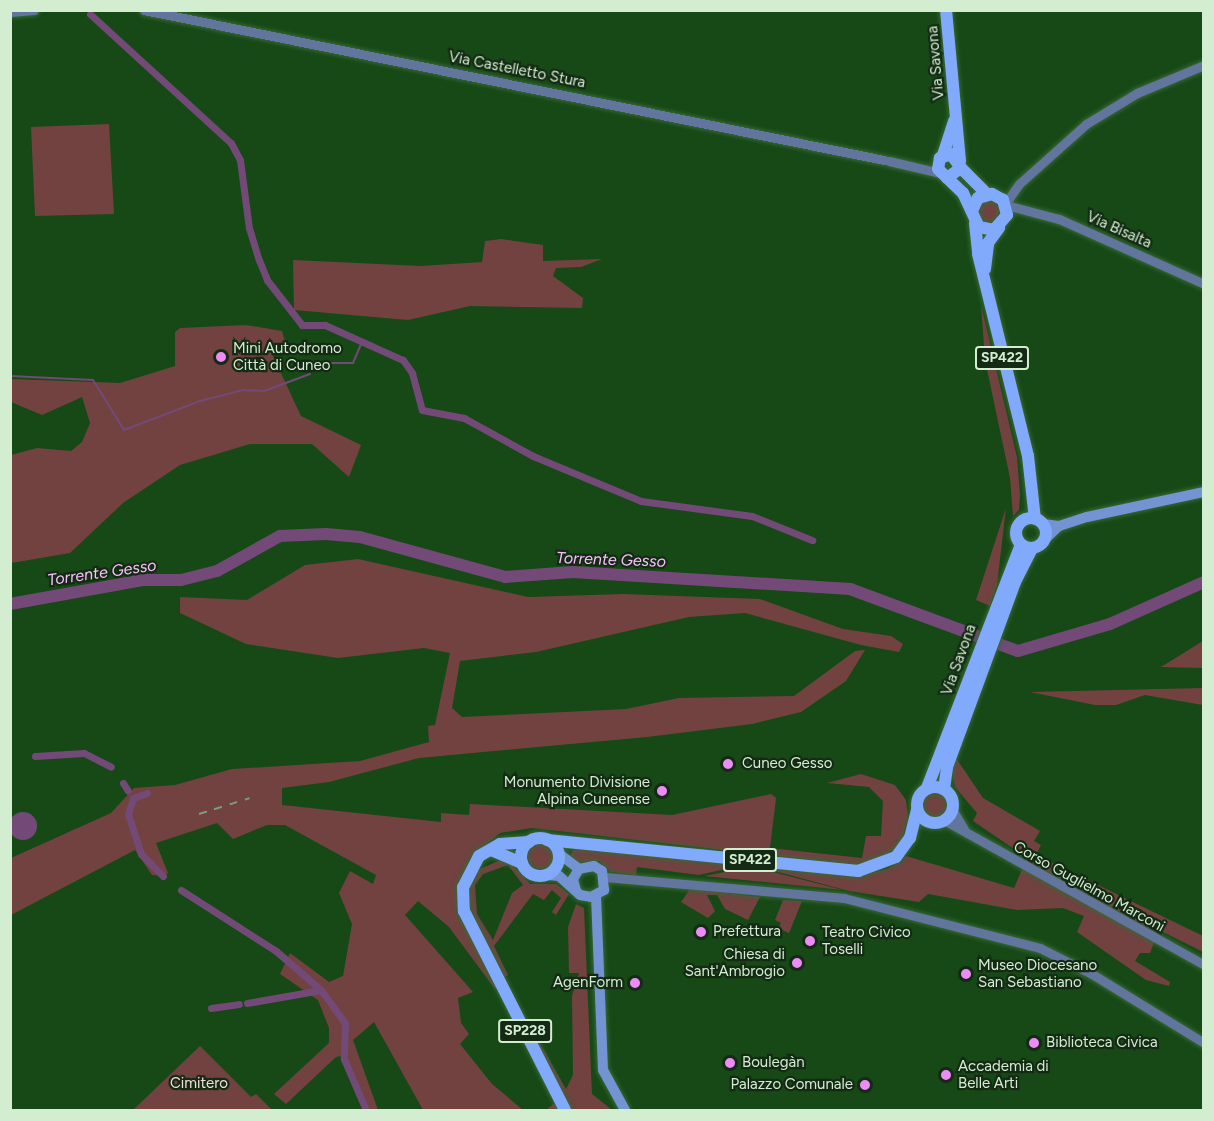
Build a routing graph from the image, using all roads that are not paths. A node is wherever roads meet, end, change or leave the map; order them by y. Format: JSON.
{"nodes":[{"id":1,"x":34,"y":10,"type":"edge"},
{"id":2,"x":144,"y":10,"type":"edge"},
{"id":3,"x":946,"y":10,"type":"edge"},
{"id":4,"x":10,"y":12,"type":"edge"},
{"id":5,"x":1203,"y":65,"type":"edge"},
{"id":6,"x":955,"y":114,"type":"junction"},
{"id":7,"x":942,"y":157,"type":"junction"},
{"id":8,"x":960,"y":164,"type":"junction"},
{"id":9,"x":918,"y":166,"type":"junction"},
{"id":10,"x":944,"y":175,"type":"junction"},
{"id":11,"x":1014,"y":189,"type":"junction"},
{"id":12,"x":990,"y":194,"type":"junction"},
{"id":13,"x":1006,"y":204,"type":"junction"},
{"id":14,"x":1020,"y":212,"type":"junction"},
{"id":15,"x":974,"y":217,"type":"junction"},
{"id":16,"x":1002,"y":224,"type":"junction"},
{"id":17,"x":985,"y":279,"type":"junction"},
{"id":18,"x":1203,"y":284,"type":"edge"},
{"id":19,"x":1203,"y":492,"type":"edge"},
{"id":20,"x":1034,"y":521,"type":"junction"},
{"id":21,"x":1059,"y":526,"type":"junction"},
{"id":22,"x":1045,"y":539,"type":"junction"},
{"id":23,"x":1026,"y":546,"type":"junction"},
{"id":24,"x":970,"y":690,"type":"junction"},
{"id":25,"x":927,"y":788,"type":"junction"},
{"id":26,"x":944,"y":789,"type":"junction"},
{"id":27,"x":952,"y":809,"type":"junction"},
{"id":28,"x":917,"y":810,"type":"junction"},
{"id":29,"x":938,"y":821,"type":"junction"},
{"id":30,"x":964,"y":829,"type":"junction"},
{"id":31,"x":910,"y":838,"type":"junction"},
{"id":32,"x":547,"y":840,"type":"junction"},
{"id":33,"x":529,"y":842,"type":"junction"},
{"id":34,"x":577,"y":842,"type":"junction"},
{"id":35,"x":491,"y":850,"type":"junction"},
{"id":36,"x":558,"y":853,"type":"junction"},
{"id":37,"x":522,"y":863,"type":"junction"},
{"id":38,"x":579,"y":869,"type":"junction"},
{"id":39,"x":548,"y":874,"type":"junction"},
{"id":40,"x":605,"y":878,"type":"junction"},
{"id":41,"x":586,"y":895,"type":"junction"},
{"id":42,"x":1203,"y":965,"type":"edge"},
{"id":43,"x":1203,"y":1043,"type":"edge"},
{"id":44,"x":566,"y":1110,"type":"edge"},
{"id":45,"x":625,"y":1110,"type":"edge"}],
"edges":[{"from":1,"to":4,"type":"street"},
{"from":2,"to":9,"type":"street","name":"Via Castelletto Stura"},
{"from":3,"to":6,"type":"main road","name":"Via Savona"},
{"from":5,"to":11,"type":"street"},
{"from":6,"to":7,"type":"main road","name":"Via Savona"},
{"from":6,"to":8,"type":"main road","name":"Via Savona"},
{"from":7,"to":8,"type":"main road"},
{"from":7,"to":9,"type":"street","name":"Via Castelletto Stura"},
{"from":7,"to":10,"type":"main road","name":"Via Savona"},
{"from":8,"to":10,"type":"main road"},
{"from":8,"to":12,"type":"main road"},
{"from":9,"to":10,"type":"street","name":"Via Castelletto Stura"},
{"from":10,"to":15,"type":"main road","number":"SP422"},
{"from":11,"to":12,"type":"street"},
{"from":11,"to":13,"type":"street"},
{"from":12,"to":13,"type":"main road"},
{"from":12,"to":15,"type":"main road"},
{"from":13,"to":14,"type":"street","name":"Via Bisalta"},
{"from":13,"to":16,"type":"main road","number":"SP422"},
{"from":14,"to":16,"type":"street"},
{"from":14,"to":18,"type":"street","name":"Via Bisalta"},
{"from":15,"to":16,"type":"main road"},
{"from":15,"to":17,"type":"main road","number":"SP422"},
{"from":16,"to":17,"type":"main road","number":"SP422"},
{"from":17,"to":20,"type":"main road","number":"SP422"},
{"from":19,"to":21,"type":"main road"},
{"from":20,"to":21,"type":"main road"},
{"from":20,"to":22,"type":"main road"},
{"from":20,"to":23,"type":"main road","name":"Via Savona"},
{"from":21,"to":22,"type":"main road"},
{"from":22,"to":23,"type":"main road"},
{"from":23,"to":24,"type":"main road","name":"Via Savona","number":"SP422"},
{"from":24,"to":25,"type":"main road","name":"Via Savona","number":"SP422"},
{"from":24,"to":26,"type":"main road","name":"Via Savona","number":"SP422"},
{"from":25,"to":26,"type":"main road"},
{"from":25,"to":28,"type":"main road","number":"SP422"},
{"from":26,"to":27,"type":"main road"},
{"from":27,"to":29,"type":"main road","number":"SP422"},
{"from":27,"to":30,"type":"street","name":"Corso Guglielmo Marconi"},
{"from":28,"to":29,"type":"main road"},
{"from":28,"to":31,"type":"main road","number":"SP422"},
{"from":29,"to":30,"type":"street","name":"Corso Guglielmo Marconi"},
{"from":29,"to":31,"type":"main road","number":"SP422"},
{"from":30,"to":42,"type":"street","name":"Corso Guglielmo Marconi"},
{"from":31,"to":34,"type":"main road","number":"SP422"},
{"from":32,"to":33,"type":"main road"},
{"from":32,"to":34,"type":"main road","number":"SP422"},
{"from":32,"to":36,"type":"main road"},
{"from":33,"to":35,"type":"main road"},
{"from":33,"to":37,"type":"main road"},
{"from":34,"to":36,"type":"main road"},
{"from":35,"to":37,"type":"main road"},
{"from":35,"to":44,"type":"main road","number":"SP228"},
{"from":36,"to":38,"type":"main road"},
{"from":36,"to":39,"type":"main road"},
{"from":37,"to":39,"type":"main road"},
{"from":38,"to":40,"type":"main road"},
{"from":38,"to":41,"type":"main road"},
{"from":39,"to":41,"type":"main road"},
{"from":40,"to":41,"type":"main road"},
{"from":40,"to":43,"type":"street"},
{"from":41,"to":45,"type":"main road"}]}
